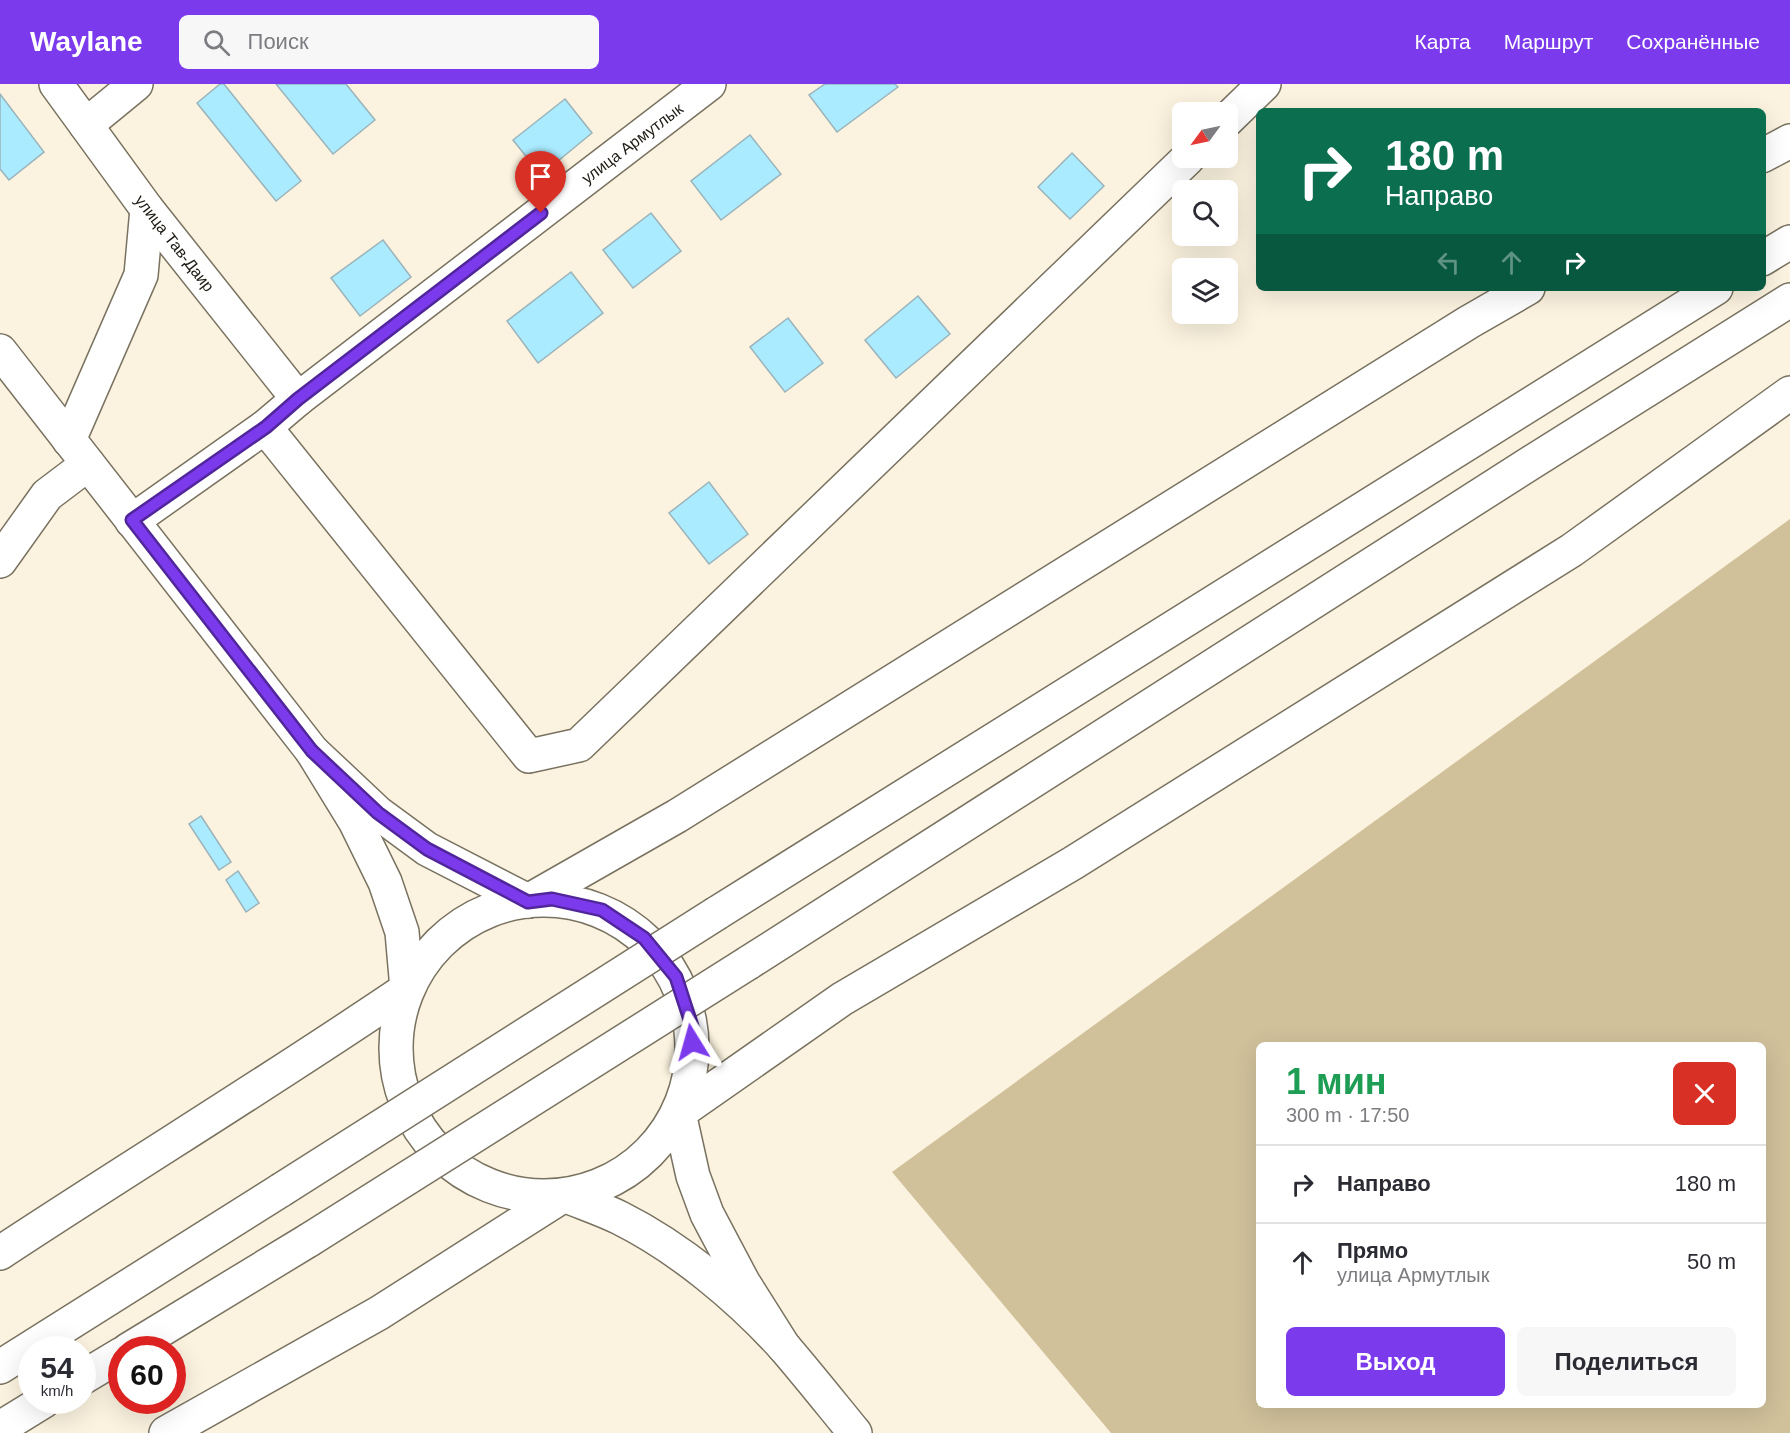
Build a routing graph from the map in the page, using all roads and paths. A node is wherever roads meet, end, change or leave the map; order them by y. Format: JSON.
{"nodes":[{"id":1,"x":56,"y":84,"type":"edge"},
{"id":2,"x":136,"y":84,"type":"edge"},
{"id":3,"x":709,"y":84,"type":"edge"},
{"id":4,"x":1264,"y":84,"type":"edge"},
{"id":5,"x":1238,"y":109,"type":"edge"},
{"id":6,"x":86,"y":125,"type":"junction"},
{"id":7,"x":1790,"y":141,"type":"edge"},
{"id":8,"x":1766,"y":154,"type":"edge"},
{"id":9,"x":1178,"y":168,"type":"edge"},
{"id":10,"x":147,"y":209,"type":"junction"},
{"id":11,"x":1790,"y":242,"type":"edge"},
{"id":12,"x":1766,"y":257,"type":"edge"},
{"id":13,"x":1523,"y":291,"type":"edge"},
{"id":14,"x":1711,"y":291,"type":"edge"},
{"id":15,"x":1790,"y":300,"type":"edge"},
{"id":16,"x":0,"y":351,"type":"edge"},
{"id":17,"x":1790,"y":393,"type":"edge"},
{"id":18,"x":298,"y":399,"type":"junction"},
{"id":19,"x":266,"y":427,"type":"junction"},
{"id":20,"x":79,"y":452,"type":"junction"},
{"id":21,"x":132,"y":520,"type":"junction"},
{"id":22,"x":0,"y":561,"type":"edge"},
{"id":23,"x":312,"y":751,"type":"junction"},
{"id":24,"x":528,"y":902,"type":"junction"},
{"id":25,"x":407,"y":989,"type":"junction"},
{"id":26,"x":679,"y":1113,"type":"junction"},
{"id":27,"x":564,"y":1195,"type":"junction"},
{"id":28,"x":0,"y":1253,"type":"edge"},
{"id":29,"x":151,"y":1336,"type":"edge"},
{"id":30,"x":784,"y":1347,"type":"junction"},
{"id":31,"x":0,"y":1367,"type":"edge"},
{"id":32,"x":23,"y":1414,"type":"edge"},
{"id":33,"x":0,"y":1428,"type":"edge"},
{"id":34,"x":166,"y":1433,"type":"edge"},
{"id":35,"x":855,"y":1433,"type":"edge"}],
"edges":[{"from":1,"to":6,"type":"main road","name":"улица Тав-Даир"},
{"from":2,"to":6,"type":"main road"},
{"from":3,"to":18,"type":"main road","name":"улица Армутлык"},
{"from":4,"to":5,"type":"main road"},
{"from":6,"to":10,"type":"main road","name":"улица Тав-Даир"},
{"from":7,"to":8,"type":"main road"},
{"from":9,"to":19,"type":"main road"},
{"from":10,"to":18,"type":"main road","name":"улица Тав-Даир"},
{"from":10,"to":20,"type":"main road"},
{"from":11,"to":12,"type":"main road"},
{"from":13,"to":24,"type":"main road"},
{"from":14,"to":31,"type":"main road","bridge":true},
{"from":15,"to":29,"type":"main road","bridge":true},
{"from":16,"to":20,"type":"main road"},
{"from":17,"to":26,"type":"main road"},
{"from":18,"to":19,"type":"main road","name":"улица Армутлык"},
{"from":19,"to":21,"type":"main road","name":"улица Армутлык"},
{"from":20,"to":21,"type":"main road"},
{"from":20,"to":22,"type":"main road"},
{"from":21,"to":23,"type":"main road"},
{"from":23,"to":24,"type":"main road"},
{"from":23,"to":25,"type":"main road"},
{"from":24,"to":25,"type":"main road"},
{"from":24,"to":26,"type":"main road"},
{"from":25,"to":27,"type":"main road"},
{"from":25,"to":28,"type":"main road"},
{"from":26,"to":27,"type":"main road"},
{"from":26,"to":30,"type":"main road"},
{"from":27,"to":30,"type":"main road"},
{"from":27,"to":34,"type":"main road"},
{"from":30,"to":35,"type":"main road"},
{"from":32,"to":33,"type":"main road"}]}
